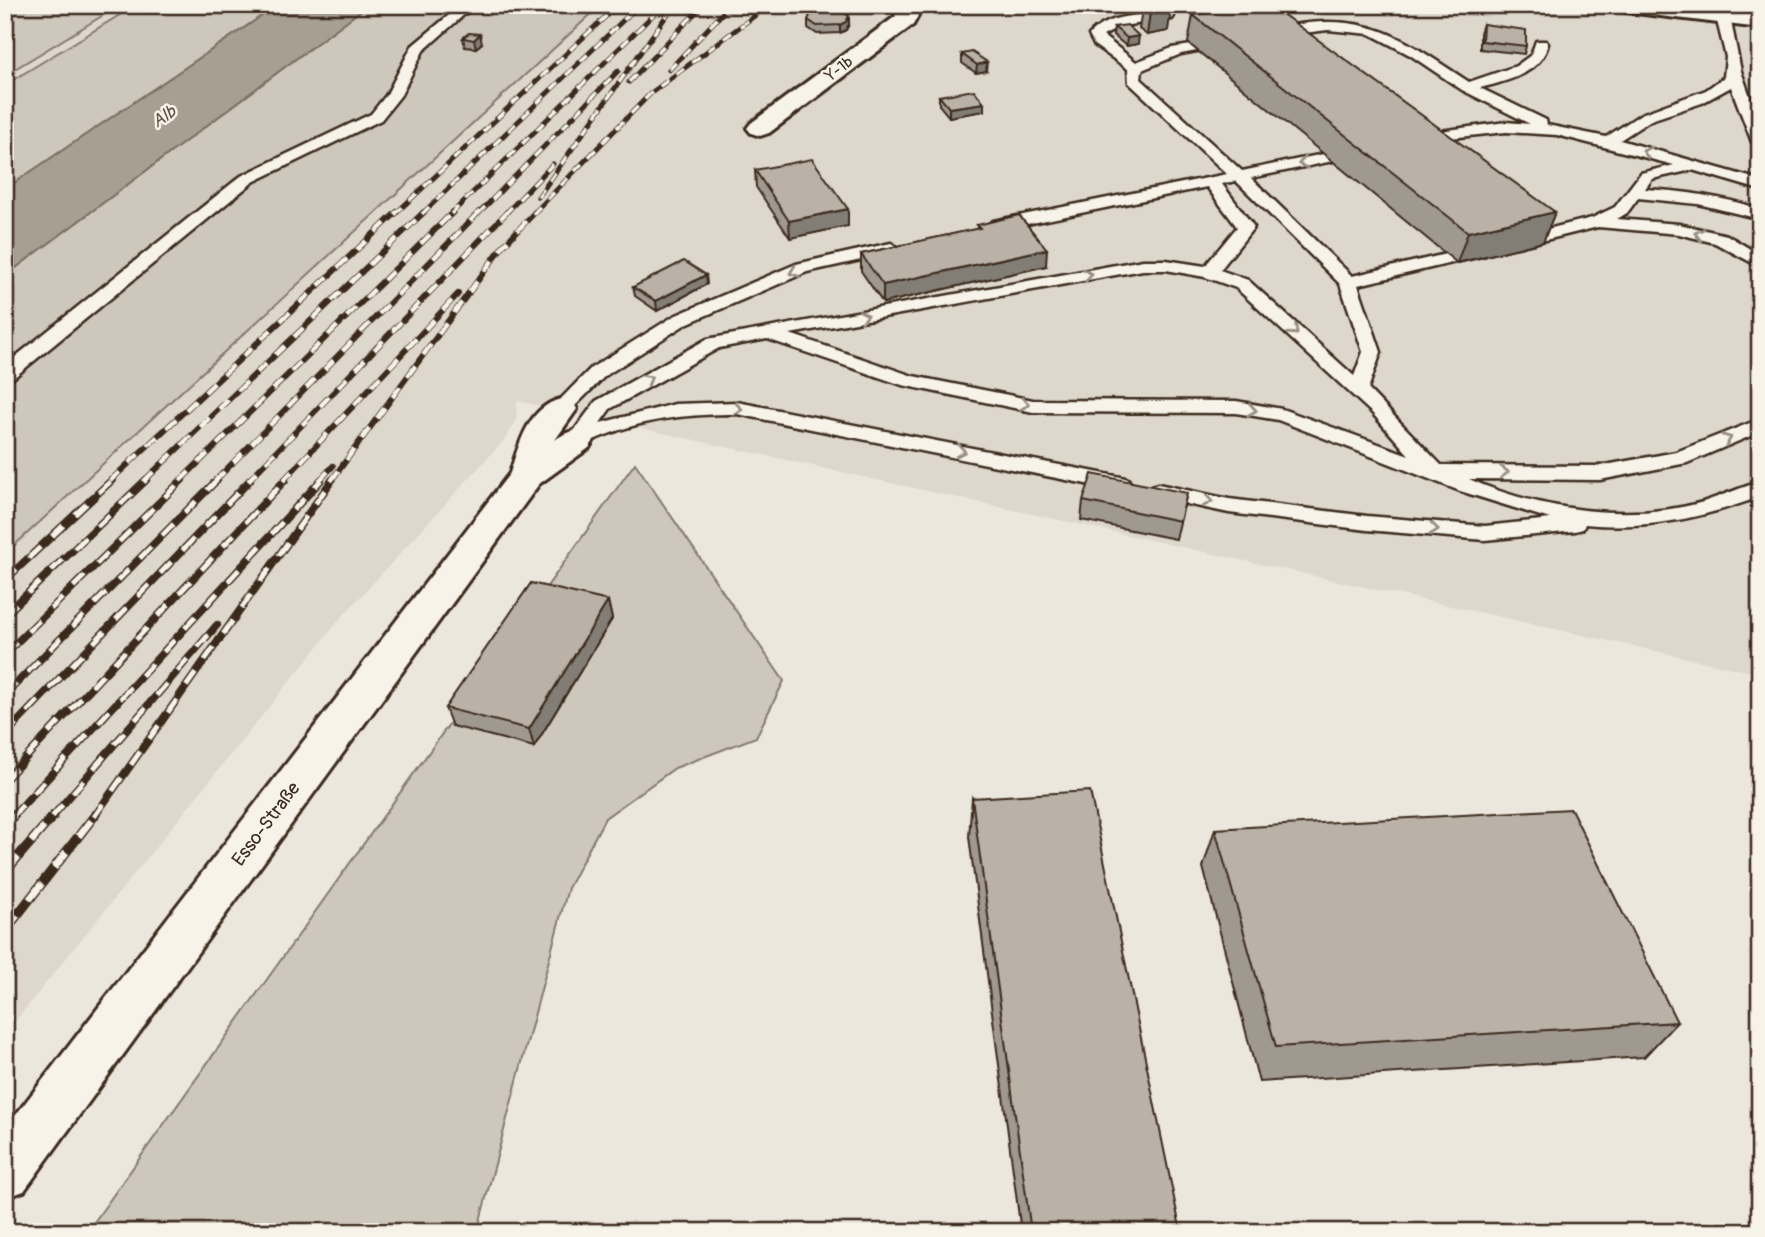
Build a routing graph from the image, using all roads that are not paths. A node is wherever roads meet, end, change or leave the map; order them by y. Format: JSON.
{"nodes":[{"id":1,"x":469,"y":5,"type":"edge"},
{"id":2,"x":901,"y":5,"type":"edge"},
{"id":3,"x":1626,"y":5,"type":"edge"},
{"id":4,"x":1721,"y":11,"type":"edge"},
{"id":5,"x":1167,"y":16,"type":"dead end"},
{"id":6,"x":1760,"y":21,"type":"edge"},
{"id":7,"x":1541,"y":44,"type":"dead end"},
{"id":8,"x":1135,"y":68,"type":"junction"},
{"id":9,"x":1734,"y":72,"type":"junction"},
{"id":10,"x":1467,"y":87,"type":"junction"},
{"id":11,"x":760,"y":128,"type":"dead end"},
{"id":12,"x":1557,"y":130,"type":"junction"},
{"id":13,"x":1609,"y":142,"type":"junction"},
{"id":14,"x":1760,"y":142,"type":"edge"},
{"id":15,"x":1396,"y":144,"type":"edge"},
{"id":16,"x":1372,"y":148,"type":"edge"},
{"id":17,"x":1694,"y":165,"type":"junction"},
{"id":18,"x":1239,"y":176,"type":"junction"},
{"id":19,"x":1211,"y":181,"type":"junction"},
{"id":20,"x":1760,"y":185,"type":"edge"},
{"id":21,"x":1635,"y":193,"type":"junction"},
{"id":22,"x":1760,"y":214,"type":"edge"},
{"id":23,"x":1598,"y":222,"type":"junction"},
{"id":24,"x":973,"y":230,"type":"edge"},
{"id":25,"x":907,"y":245,"type":"edge"},
{"id":26,"x":1760,"y":262,"type":"edge"},
{"id":27,"x":1209,"y":272,"type":"junction"},
{"id":28,"x":1348,"y":282,"type":"junction"},
{"id":29,"x":771,"y":334,"type":"junction"},
{"id":30,"x":5,"y":375,"type":"edge"},
{"id":31,"x":1358,"y":390,"type":"junction"},
{"id":32,"x":561,"y":409,"type":"joint"},
{"id":33,"x":1760,"y":425,"type":"edge"},
{"id":34,"x":577,"y":440,"type":"junction"},
{"id":35,"x":1436,"y":471,"type":"junction"},
{"id":36,"x":527,"y":477,"type":"junction"},
{"id":37,"x":1760,"y":489,"type":"edge"},
{"id":38,"x":1619,"y":520,"type":"junction"},
{"id":39,"x":5,"y":1172,"type":"edge"}],
"edges":[{"from":1,"to":30,"type":"lane"},
{"from":2,"to":11,"type":"street","name":"Y-1b"},
{"from":3,"to":4,"type":"street"},
{"from":4,"to":6,"type":"street"},
{"from":4,"to":9,"type":"lane"},
{"from":5,"to":8,"type":"lane"},
{"from":7,"to":10,"type":"lane"},
{"from":8,"to":10,"type":"lane"},
{"from":8,"to":18,"type":"lane"},
{"from":9,"to":13,"type":"lane"},
{"from":9,"to":14,"type":"lane"},
{"from":10,"to":12,"type":"lane"},
{"from":12,"to":13,"type":"lane"},
{"from":12,"to":15,"type":"lane"},
{"from":17,"to":13,"type":"lane","one_way":true},
{"from":16,"to":18,"type":"lane","one_way":true},
{"from":17,"to":20,"type":"lane"},
{"from":17,"to":21,"type":"lane"},
{"from":18,"to":19,"type":"lane"},
{"from":18,"to":28,"type":"lane"},
{"from":19,"to":24,"type":"lane"},
{"from":19,"to":27,"type":"lane"},
{"from":21,"to":22,"type":"lane"},
{"from":21,"to":23,"type":"lane"},
{"from":26,"to":23,"type":"lane","one_way":true},
{"from":23,"to":28,"type":"lane"},
{"from":25,"to":32,"type":"lane","one_way":true},
{"from":29,"to":27,"type":"lane","one_way":true},
{"from":27,"to":31,"type":"lane","one_way":true},
{"from":28,"to":31,"type":"lane"},
{"from":34,"to":29,"type":"lane","one_way":true},
{"from":29,"to":35,"type":"lane","one_way":true},
{"from":31,"to":35,"type":"lane"},
{"from":32,"to":36,"type":"street","name":"Esso-Straße"},
{"from":35,"to":33,"type":"lane","one_way":true},
{"from":34,"to":36,"type":"street","name":"Esso-Straße"},
{"from":34,"to":38,"type":"lane","one_way":true},
{"from":35,"to":38,"type":"lane"},
{"from":36,"to":39,"type":"street","name":"Esso-Straße"},
{"from":37,"to":38,"type":"lane"}]}
